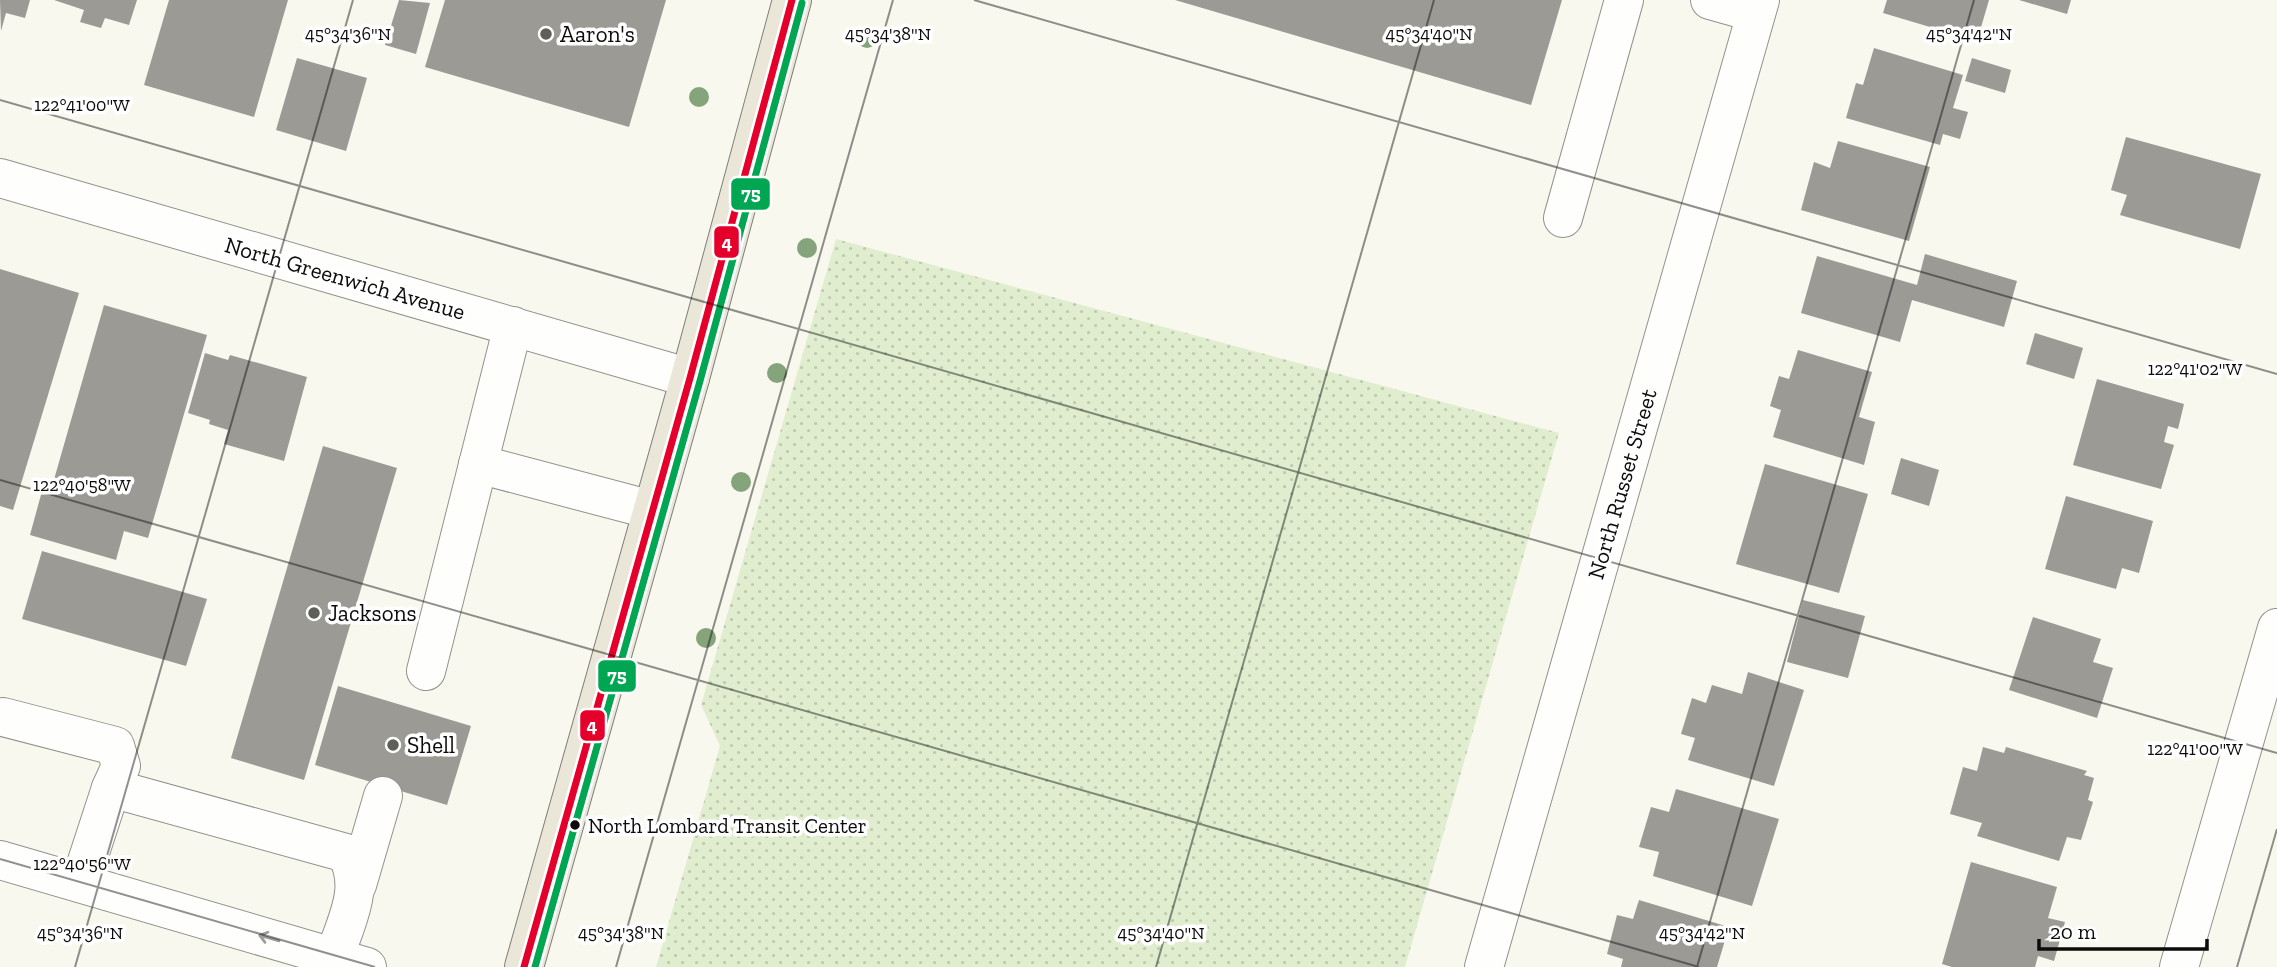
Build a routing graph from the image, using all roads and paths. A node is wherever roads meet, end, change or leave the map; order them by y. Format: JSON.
{"nodes":[{"id":1,"x":792,"y":0,"type":"edge"},
{"id":2,"x":1624,"y":0,"type":"edge"},
{"id":3,"x":1710,"y":0,"type":"edge"},
{"id":4,"x":1758,"y":7,"type":"edge"},
{"id":5,"x":0,"y":177,"type":"edge"},
{"id":6,"x":1563,"y":218,"type":"dead end"},
{"id":7,"x":513,"y":326,"type":"junction"},
{"id":8,"x":690,"y":378,"type":"junction"},
{"id":9,"x":478,"y":464,"type":"junction"},
{"id":10,"x":652,"y":510,"type":"junction"},
{"id":11,"x":2277,"y":628,"type":"edge"},
{"id":12,"x":426,"y":671,"type":"dead end"},
{"id":13,"x":4,"y":717,"type":"dead end"},
{"id":14,"x":111,"y":788,"type":"junction"},
{"id":15,"x":383,"y":796,"type":"dead end"},
{"id":16,"x":0,"y":860,"type":"edge"},
{"id":17,"x":80,"y":883,"type":"junction"},
{"id":18,"x":357,"y":885,"type":"junction"},
{"id":19,"x":351,"y":962,"type":"edge"},
{"id":20,"x":524,"y":967,"type":"edge"},
{"id":21,"x":1484,"y":967,"type":"edge"},
{"id":22,"x":2179,"y":967,"type":"edge"}],
"edges":[{"from":1,"to":8,"type":"main road"},
{"from":2,"to":6,"type":"street"},
{"from":3,"to":4,"type":"street"},
{"from":4,"to":21,"type":"street","name":"North Russet Street"},
{"from":5,"to":7,"type":"street","name":"North Greenwich Avenue"},
{"from":7,"to":8,"type":"street","name":"North Greenwich Avenue"},
{"from":7,"to":9,"type":"street"},
{"from":8,"to":10,"type":"main road"},
{"from":9,"to":10,"type":"street"},
{"from":9,"to":12,"type":"street"},
{"from":10,"to":20,"type":"main road"},
{"from":11,"to":22,"type":"street"},
{"from":13,"to":14,"type":"street"},
{"from":14,"to":17,"type":"street"},
{"from":14,"to":18,"type":"street"},
{"from":15,"to":18,"type":"street"},
{"from":16,"to":17,"type":"street"},
{"from":19,"to":17,"type":"street","one_way":true},
{"from":18,"to":19,"type":"street"}]}
